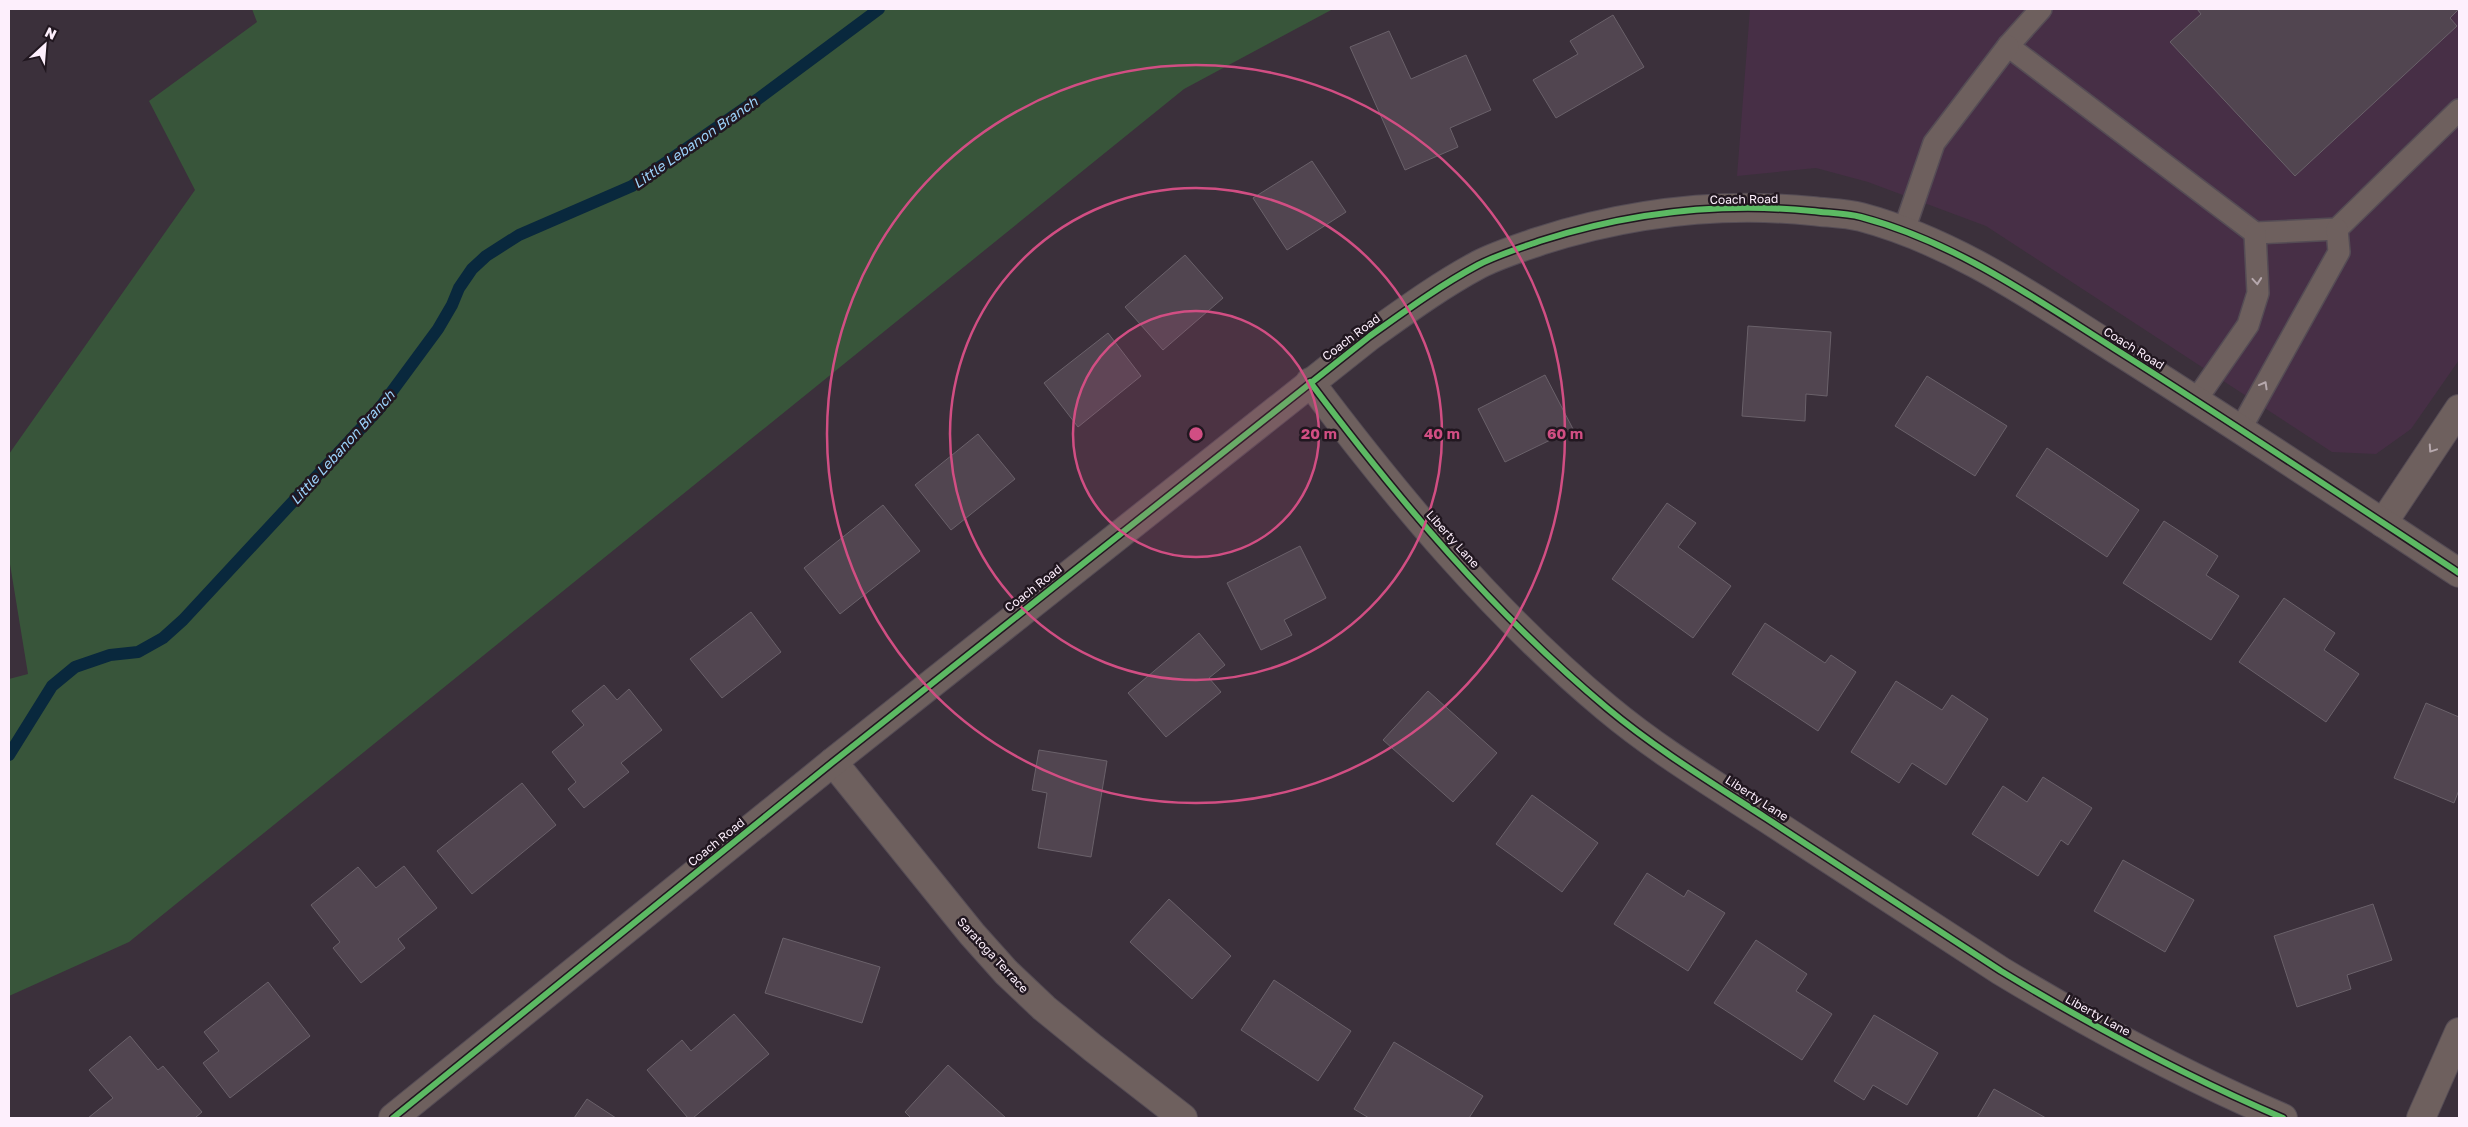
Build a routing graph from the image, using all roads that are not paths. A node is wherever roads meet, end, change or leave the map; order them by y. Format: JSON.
{"nodes":[{"id":1,"x":2041,"y":9,"type":"edge"},
{"id":2,"x":2008,"y":46,"type":"junction"},
{"id":3,"x":2459,"y":110,"type":"edge"},
{"id":4,"x":2337,"y":228,"type":"junction"},
{"id":5,"x":1904,"y":230,"type":"junction"},
{"id":6,"x":2255,"y":233,"type":"junction"},
{"id":7,"x":1310,"y":382,"type":"junction"},
{"id":8,"x":2196,"y":400,"type":"junction"},
{"id":9,"x":2459,"y":408,"type":"edge"},
{"id":10,"x":2241,"y":428,"type":"junction"},
{"id":11,"x":2383,"y":523,"type":"junction"},
{"id":12,"x":2459,"y":573,"type":"edge"},
{"id":13,"x":832,"y":762,"type":"junction"},
{"id":14,"x":2459,"y":1032,"type":"edge"},
{"id":15,"x":393,"y":1118,"type":"edge"},
{"id":16,"x":1183,"y":1118,"type":"edge"},
{"id":17,"x":2283,"y":1118,"type":"edge"},
{"id":18,"x":2421,"y":1118,"type":"edge"}],
"edges":[{"from":1,"to":2,"type":"lane"},
{"from":2,"to":5,"type":"lane"},
{"from":2,"to":6,"type":"lane"},
{"from":3,"to":4,"type":"lane"},
{"from":4,"to":6,"type":"lane"},
{"from":10,"to":4,"type":"lane","one_way":true},
{"from":5,"to":7,"type":"street","name":"Coach Road"},
{"from":5,"to":8,"type":"street","name":"Coach Road"},
{"from":6,"to":8,"type":"lane","one_way":true},
{"from":7,"to":13,"type":"street","name":"Coach Road"},
{"from":7,"to":17,"type":"street","name":"Liberty Lane"},
{"from":8,"to":10,"type":"street","name":"Coach Road"},
{"from":9,"to":11,"type":"street","one_way":true},
{"from":10,"to":11,"type":"street","name":"Coach Road"},
{"from":11,"to":12,"type":"street","name":"Coach Road"},
{"from":13,"to":15,"type":"street","name":"Coach Road"},
{"from":13,"to":16,"type":"street","name":"Saratoga Terrace"},
{"from":14,"to":18,"type":"street"}]}
